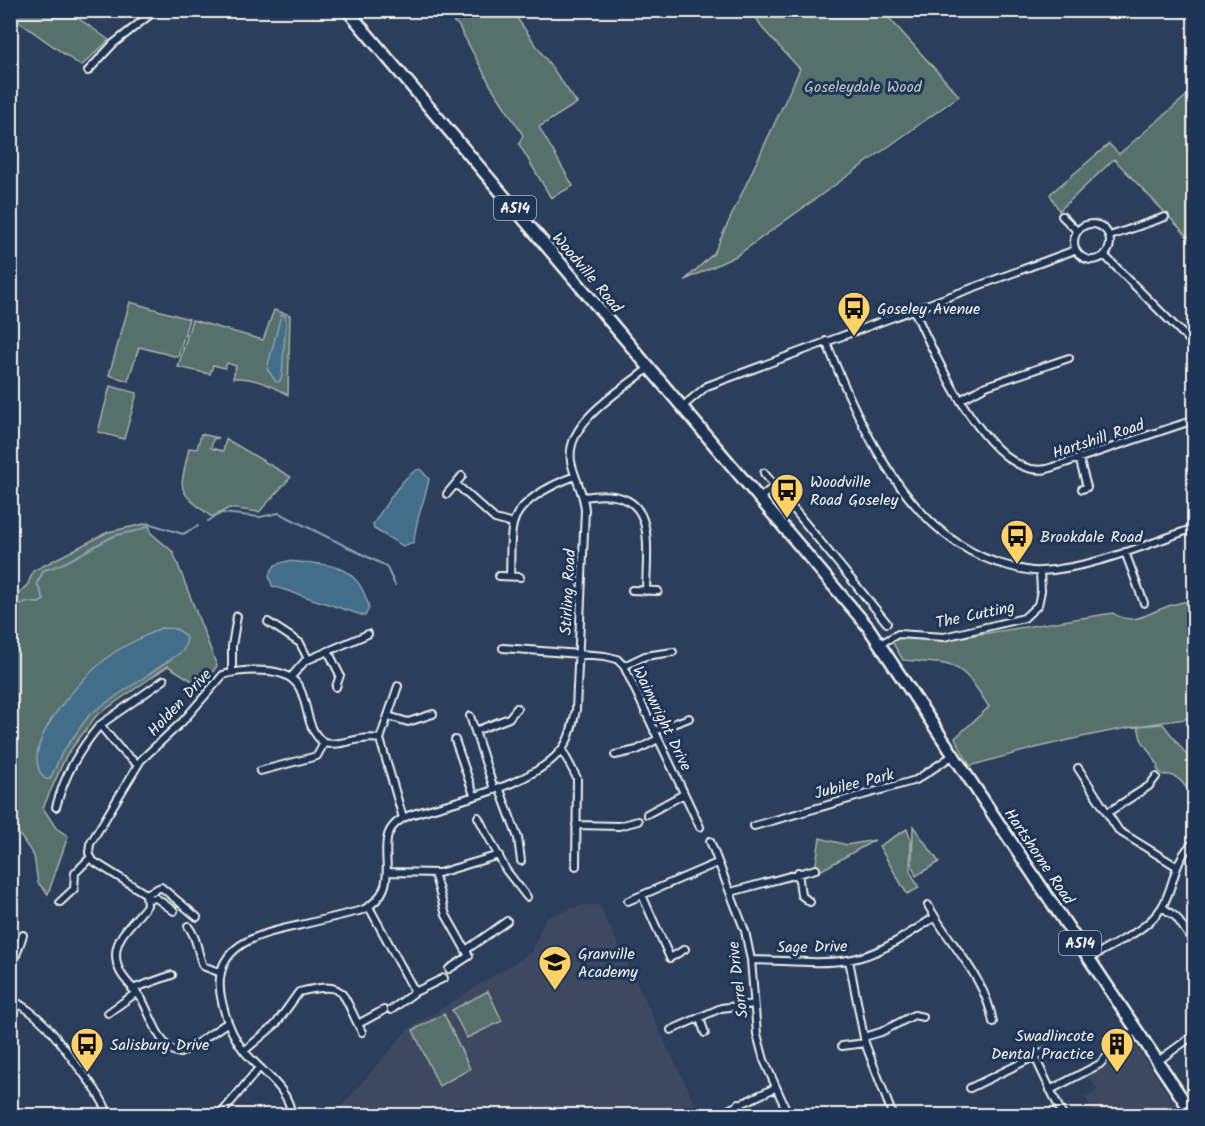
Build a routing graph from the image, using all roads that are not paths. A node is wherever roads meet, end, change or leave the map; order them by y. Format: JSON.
{"nodes":[{"id":1,"x":156,"y":10,"type":"edge"},
{"id":2,"x":347,"y":10,"type":"edge"},
{"id":3,"x":88,"y":71,"type":"dead end"},
{"id":4,"x":1062,"y":216,"type":"dead end"},
{"id":5,"x":1165,"y":217,"type":"dead end"},
{"id":6,"x":1077,"y":231,"type":"junction"},
{"id":7,"x":1110,"y":236,"type":"junction"},
{"id":8,"x":1075,"y":250,"type":"junction"},
{"id":9,"x":1105,"y":256,"type":"junction"},
{"id":10,"x":914,"y":309,"type":"junction"},
{"id":11,"x":826,"y":341,"type":"junction"},
{"id":12,"x":1194,"y":345,"type":"edge"},
{"id":13,"x":1069,"y":358,"type":"dead end"},
{"id":14,"x":649,"y":368,"type":"junction"},
{"id":15,"x":960,"y":400,"type":"junction"},
{"id":16,"x":681,"y":407,"type":"junction"},
{"id":17,"x":1194,"y":420,"type":"edge"},
{"id":18,"x":1079,"y":458,"type":"junction"},
{"id":19,"x":764,"y":473,"type":"dead end"},
{"id":20,"x":462,"y":476,"type":"dead end"},
{"id":21,"x":575,"y":476,"type":"junction"},
{"id":22,"x":456,"y":484,"type":"junction"},
{"id":23,"x":774,"y":486,"type":"junction"},
{"id":24,"x":1082,"y":489,"type":"dead end"},
{"id":25,"x":447,"y":494,"type":"dead end"},
{"id":26,"x":584,"y":497,"type":"junction"},
{"id":27,"x":760,"y":498,"type":"junction"},
{"id":28,"x":513,"y":524,"type":"junction"},
{"id":29,"x":1194,"y":528,"type":"edge"},
{"id":30,"x":1125,"y":552,"type":"junction"},
{"id":31,"x":1040,"y":572,"type":"junction"},
{"id":32,"x":499,"y":576,"type":"dead end"},
{"id":33,"x":510,"y":576,"type":"junction"},
{"id":34,"x":520,"y":577,"type":"dead end"},
{"id":35,"x":632,"y":590,"type":"dead end"},
{"id":36,"x":646,"y":591,"type":"junction"},
{"id":37,"x":658,"y":591,"type":"dead end"},
{"id":38,"x":1144,"y":603,"type":"dead end"},
{"id":39,"x":237,"y":616,"type":"dead end"},
{"id":40,"x":268,"y":622,"type":"dead end"},
{"id":41,"x":868,"y":627,"type":"junction"},
{"id":42,"x":368,"y":634,"type":"dead end"},
{"id":43,"x":880,"y":644,"type":"junction"},
{"id":44,"x":503,"y":648,"type":"dead end"},
{"id":45,"x":328,"y":651,"type":"junction"},
{"id":46,"x":673,"y":652,"type":"dead end"},
{"id":47,"x":578,"y":654,"type":"junction"},
{"id":48,"x":308,"y":659,"type":"junction"},
{"id":49,"x":624,"y":666,"type":"junction"},
{"id":50,"x":232,"y":672,"type":"junction"},
{"id":51,"x":291,"y":677,"type":"junction"},
{"id":52,"x":164,"y":680,"type":"dead end"},
{"id":53,"x":336,"y":687,"type":"dead end"},
{"id":54,"x":398,"y":687,"type":"dead end"},
{"id":55,"x":517,"y":708,"type":"dead end"},
{"id":56,"x":433,"y":714,"type":"dead end"},
{"id":57,"x":388,"y":716,"type":"junction"},
{"id":58,"x":470,"y":716,"type":"dead end"},
{"id":59,"x":689,"y":718,"type":"dead end"},
{"id":60,"x":100,"y":724,"type":"junction"},
{"id":61,"x":475,"y":731,"type":"junction"},
{"id":62,"x":654,"y":731,"type":"junction"},
{"id":63,"x":380,"y":739,"type":"junction"},
{"id":64,"x":658,"y":739,"type":"junction"},
{"id":65,"x":455,"y":740,"type":"dead end"},
{"id":66,"x":324,"y":743,"type":"junction"},
{"id":67,"x":562,"y":750,"type":"junction"},
{"id":68,"x":615,"y":754,"type":"dead end"},
{"id":69,"x":955,"y":754,"type":"junction"},
{"id":70,"x":138,"y":765,"type":"junction"},
{"id":71,"x":1078,"y":768,"type":"dead end"},
{"id":72,"x":260,"y":771,"type":"dead end"},
{"id":73,"x":1094,"y":774,"type":"dead end"},
{"id":74,"x":1156,"y":777,"type":"dead end"},
{"id":75,"x":1086,"y":779,"type":"junction"},
{"id":76,"x":496,"y":788,"type":"junction"},
{"id":77,"x":684,"y":794,"type":"junction"},
{"id":78,"x":474,"y":795,"type":"junction"},
{"id":79,"x":56,"y":807,"type":"dead end"},
{"id":80,"x":1107,"y":813,"type":"junction"},
{"id":81,"x":647,"y":814,"type":"dead end"},
{"id":82,"x":478,"y":817,"type":"dead end"},
{"id":83,"x":403,"y":818,"type":"junction"},
{"id":84,"x":638,"y":821,"type":"dead end"},
{"id":85,"x":576,"y":825,"type":"junction"},
{"id":86,"x":754,"y":826,"type":"dead end"},
{"id":87,"x":700,"y":827,"type":"dead end"},
{"id":88,"x":710,"y":841,"type":"dead end"},
{"id":89,"x":1194,"y":842,"type":"edge"},
{"id":90,"x":499,"y":855,"type":"junction"},
{"id":91,"x":90,"y":858,"type":"junction"},
{"id":92,"x":521,"y":861,"type":"dead end"},
{"id":93,"x":717,"y":863,"type":"junction"},
{"id":94,"x":576,"y":866,"type":"dead end"},
{"id":95,"x":1176,"y":866,"type":"junction"},
{"id":96,"x":816,"y":869,"type":"dead end"},
{"id":97,"x":388,"y":872,"type":"junction"},
{"id":98,"x":798,"y":872,"type":"junction"},
{"id":99,"x":434,"y":873,"type":"junction"},
{"id":100,"x":731,"y":892,"type":"junction"},
{"id":101,"x":642,"y":896,"type":"junction"},
{"id":102,"x":147,"y":897,"type":"junction"},
{"id":103,"x":527,"y":897,"type":"dead end"},
{"id":104,"x":60,"y":902,"type":"dead end"},
{"id":105,"x":627,"y":902,"type":"dead end"},
{"id":106,"x":810,"y":902,"type":"dead end"},
{"id":107,"x":928,"y":905,"type":"dead end"},
{"id":108,"x":369,"y":907,"type":"junction"},
{"id":109,"x":1162,"y":907,"type":"junction"},
{"id":110,"x":174,"y":911,"type":"dead end"},
{"id":111,"x":197,"y":917,"type":"dead end"},
{"id":112,"x":935,"y":917,"type":"junction"},
{"id":113,"x":507,"y":921,"type":"dead end"},
{"id":114,"x":188,"y":926,"type":"dead end"},
{"id":115,"x":23,"y":935,"type":"dead end"},
{"id":116,"x":1194,"y":943,"type":"edge"},
{"id":117,"x":685,"y":949,"type":"dead end"},
{"id":118,"x":466,"y":950,"type":"junction"},
{"id":119,"x":1090,"y":958,"type":"junction"},
{"id":120,"x":751,"y":960,"type":"junction"},
{"id":121,"x":849,"y":960,"type":"junction"},
{"id":122,"x":449,"y":969,"type":"dead end"},
{"id":123,"x":221,"y":972,"type":"junction"},
{"id":124,"x":10,"y":973,"type":"edge"},
{"id":125,"x":172,"y":975,"type":"dead end"},
{"id":126,"x":444,"y":978,"type":"dead end"},
{"id":127,"x":134,"y":991,"type":"junction"},
{"id":128,"x":415,"y":992,"type":"junction"},
{"id":129,"x":10,"y":999,"type":"edge"},
{"id":130,"x":754,"y":1004,"type":"junction"},
{"id":131,"x":999,"y":1004,"type":"dead end"},
{"id":132,"x":990,"y":1007,"type":"junction"},
{"id":133,"x":108,"y":1013,"type":"dead end"},
{"id":134,"x":923,"y":1017,"type":"dead end"},
{"id":135,"x":700,"y":1018,"type":"junction"},
{"id":136,"x":993,"y":1022,"type":"dead end"},
{"id":137,"x":227,"y":1023,"type":"junction"},
{"id":138,"x":358,"y":1024,"type":"junction"},
{"id":139,"x":1137,"y":1029,"type":"junction"},
{"id":140,"x":671,"y":1030,"type":"dead end"},
{"id":141,"x":362,"y":1032,"type":"dead end"},
{"id":142,"x":705,"y":1033,"type":"dead end"},
{"id":143,"x":1194,"y":1035,"type":"edge"},
{"id":144,"x":865,"y":1040,"type":"junction"},
{"id":145,"x":842,"y":1046,"type":"dead end"},
{"id":146,"x":244,"y":1052,"type":"junction"},
{"id":147,"x":1046,"y":1052,"type":"dead end"},
{"id":148,"x":1035,"y":1057,"type":"junction"},
{"id":149,"x":1158,"y":1061,"type":"junction"},
{"id":150,"x":259,"y":1068,"type":"junction"},
{"id":151,"x":775,"y":1088,"type":"junction"},
{"id":152,"x":970,"y":1088,"type":"dead end"},
{"id":153,"x":1050,"y":1090,"type":"junction"},
{"id":154,"x":739,"y":1103,"type":"junction"},
{"id":155,"x":1193,"y":1113,"type":"edge"},
{"id":156,"x":220,"y":1115,"type":"edge"},
{"id":157,"x":111,"y":1116,"type":"edge"},
{"id":158,"x":126,"y":1116,"type":"edge"},
{"id":159,"x":292,"y":1116,"type":"edge"},
{"id":160,"x":715,"y":1116,"type":"edge"},
{"id":161,"x":745,"y":1116,"type":"edge"},
{"id":162,"x":789,"y":1116,"type":"edge"},
{"id":163,"x":893,"y":1116,"type":"edge"},
{"id":164,"x":1063,"y":1116,"type":"edge"}],
"edges":[{"from":1,"to":3,"type":"street"},
{"from":2,"to":14,"type":"main road","name":"Woodville Road","number":"A514"},
{"from":4,"to":6,"type":"street"},
{"from":5,"to":7,"type":"street"},
{"from":6,"to":7,"type":"street"},
{"from":6,"to":8,"type":"street"},
{"from":7,"to":9,"type":"street"},
{"from":8,"to":9,"type":"street"},
{"from":8,"to":10,"type":"street"},
{"from":9,"to":12,"type":"street"},
{"from":10,"to":11,"type":"street"},
{"from":10,"to":15,"type":"street","name":"Hartshill Road"},
{"from":11,"to":16,"type":"street"},
{"from":11,"to":31,"type":"street"},
{"from":13,"to":15,"type":"street"},
{"from":14,"to":16,"type":"main road","name":"Woodville Road","number":"A514"},
{"from":14,"to":21,"type":"street","name":"Stirling Road"},
{"from":15,"to":18,"type":"street","name":"Hartshill Road"},
{"from":16,"to":27,"type":"main road","name":"Woodville Road","number":"A514"},
{"from":17,"to":18,"type":"street","name":"Hartshill Road"},
{"from":18,"to":24,"type":"street"},
{"from":19,"to":23,"type":"street"},
{"from":20,"to":22,"type":"street"},
{"from":21,"to":26,"type":"street","name":"Stirling Road"},
{"from":21,"to":28,"type":"street"},
{"from":22,"to":25,"type":"street"},
{"from":22,"to":28,"type":"street"},
{"from":23,"to":27,"type":"street"},
{"from":23,"to":41,"type":"street"},
{"from":26,"to":36,"type":"street"},
{"from":26,"to":47,"type":"street","name":"Stirling Road"},
{"from":27,"to":41,"type":"main road","name":"Woodville Road","number":"A514"},
{"from":28,"to":33,"type":"street"},
{"from":29,"to":30,"type":"street"},
{"from":30,"to":31,"type":"street"},
{"from":30,"to":38,"type":"street"},
{"from":31,"to":43,"type":"street","name":"The Cutting"},
{"from":32,"to":33,"type":"street"},
{"from":33,"to":34,"type":"street"},
{"from":35,"to":36,"type":"street"},
{"from":36,"to":37,"type":"street"},
{"from":39,"to":50,"type":"street"},
{"from":40,"to":48,"type":"street"},
{"from":41,"to":43,"type":"main road","name":"Woodville Road","number":"A514"},
{"from":42,"to":45,"type":"street"},
{"from":43,"to":69,"type":"main road","name":"Hartshorne Road","number":"A514"},
{"from":44,"to":47,"type":"street","name":"Wainwright Drive"},
{"from":45,"to":48,"type":"street"},
{"from":45,"to":53,"type":"street"},
{"from":46,"to":49,"type":"street"},
{"from":47,"to":49,"type":"street","name":"Wainwright Drive"},
{"from":47,"to":67,"type":"street","name":"Stirling Road"},
{"from":48,"to":51,"type":"street"},
{"from":49,"to":62,"type":"street","name":"Wainwright Drive"},
{"from":50,"to":51,"type":"street","name":"Holden Drive"},
{"from":50,"to":70,"type":"street","name":"Holden Drive"},
{"from":51,"to":66,"type":"street"},
{"from":52,"to":60,"type":"street"},
{"from":54,"to":57,"type":"street"},
{"from":55,"to":61,"type":"street"},
{"from":56,"to":57,"type":"street"},
{"from":57,"to":63,"type":"street"},
{"from":58,"to":61,"type":"street"},
{"from":59,"to":62,"type":"street"},
{"from":60,"to":70,"type":"street"},
{"from":60,"to":79,"type":"street"},
{"from":61,"to":76,"type":"street"},
{"from":62,"to":64,"type":"street","name":"Wainwright Drive"},
{"from":63,"to":66,"type":"street"},
{"from":63,"to":83,"type":"street"},
{"from":64,"to":68,"type":"street"},
{"from":64,"to":77,"type":"street","name":"Wainwright Drive"},
{"from":65,"to":78,"type":"street"},
{"from":66,"to":72,"type":"street"},
{"from":67,"to":76,"type":"street","name":"Stirling Road"},
{"from":67,"to":85,"type":"street"},
{"from":69,"to":86,"type":"street","name":"Jubilee Park"},
{"from":69,"to":119,"type":"main road","name":"Hartshorne Road","number":"A514"},
{"from":70,"to":91,"type":"street","name":"Holden Drive"},
{"from":71,"to":75,"type":"street"},
{"from":73,"to":75,"type":"street"},
{"from":74,"to":80,"type":"street"},
{"from":75,"to":80,"type":"street"},
{"from":76,"to":78,"type":"street","name":"Stirling Road"},
{"from":76,"to":92,"type":"street"},
{"from":77,"to":81,"type":"street","name":"Wainwright Drive"},
{"from":77,"to":87,"type":"street","name":"Wainwright Drive"},
{"from":78,"to":83,"type":"street","name":"Stirling Road"},
{"from":80,"to":95,"type":"street"},
{"from":82,"to":90,"type":"street"},
{"from":83,"to":97,"type":"street"},
{"from":84,"to":85,"type":"street"},
{"from":85,"to":94,"type":"street"},
{"from":88,"to":93,"type":"street","name":"Sorrel Drive"},
{"from":89,"to":95,"type":"street"},
{"from":90,"to":99,"type":"street"},
{"from":90,"to":103,"type":"street"},
{"from":91,"to":102,"type":"street"},
{"from":91,"to":104,"type":"street","name":"Holden Drive"},
{"from":93,"to":100,"type":"street","name":"Sorrel Drive"},
{"from":93,"to":101,"type":"street"},
{"from":95,"to":109,"type":"street"},
{"from":96,"to":98,"type":"street"},
{"from":97,"to":99,"type":"street"},
{"from":97,"to":108,"type":"street"},
{"from":98,"to":100,"type":"street"},
{"from":98,"to":106,"type":"street"},
{"from":99,"to":118,"type":"street"},
{"from":100,"to":120,"type":"street","name":"Sorrel Drive"},
{"from":101,"to":105,"type":"street"},
{"from":101,"to":117,"type":"street"},
{"from":102,"to":110,"type":"street"},
{"from":102,"to":111,"type":"street"},
{"from":102,"to":127,"type":"street"},
{"from":107,"to":112,"type":"street"},
{"from":108,"to":123,"type":"street"},
{"from":108,"to":128,"type":"street"},
{"from":109,"to":116,"type":"street"},
{"from":109,"to":119,"type":"street"},
{"from":112,"to":121,"type":"street","name":"Sage Drive"},
{"from":112,"to":132,"type":"street"},
{"from":113,"to":118,"type":"street"},
{"from":114,"to":123,"type":"street"},
{"from":115,"to":124,"type":"street"},
{"from":118,"to":122,"type":"street"},
{"from":119,"to":139,"type":"main road","name":"Hartshorne Road","number":"A514"},
{"from":120,"to":121,"type":"street","name":"Sage Drive"},
{"from":120,"to":130,"type":"street","name":"Sorrel Drive"},
{"from":121,"to":144,"type":"street"},
{"from":123,"to":137,"type":"street"},
{"from":125,"to":127,"type":"street"},
{"from":126,"to":128,"type":"street"},
{"from":127,"to":133,"type":"street"},
{"from":127,"to":137,"type":"street"},
{"from":128,"to":138,"type":"street"},
{"from":129,"to":157,"type":"street"},
{"from":130,"to":135,"type":"street"},
{"from":130,"to":151,"type":"street","name":"Sorrel Drive"},
{"from":131,"to":132,"type":"street"},
{"from":132,"to":136,"type":"street"},
{"from":134,"to":144,"type":"street"},
{"from":135,"to":140,"type":"street"},
{"from":135,"to":142,"type":"street"},
{"from":137,"to":146,"type":"street"},
{"from":138,"to":141,"type":"street"},
{"from":138,"to":146,"type":"street"},
{"from":139,"to":149,"type":"main road","name":"Hartshorne Road","number":"A514"},
{"from":139,"to":153,"type":"street"},
{"from":143,"to":149,"type":"street"},
{"from":144,"to":145,"type":"street"},
{"from":144,"to":163,"type":"street"},
{"from":146,"to":150,"type":"street"},
{"from":147,"to":148,"type":"street"},
{"from":148,"to":152,"type":"street"},
{"from":148,"to":153,"type":"street"},
{"from":149,"to":155,"type":"main road","name":"Hartshorne Road","number":"A514"},
{"from":150,"to":156,"type":"street"},
{"from":150,"to":159,"type":"street"},
{"from":151,"to":154,"type":"street"},
{"from":151,"to":162,"type":"street","name":"Sorrel Drive"},
{"from":153,"to":164,"type":"street"},
{"from":154,"to":160,"type":"street"},
{"from":154,"to":161,"type":"street"},
{"from":157,"to":158,"type":"street"}]}
